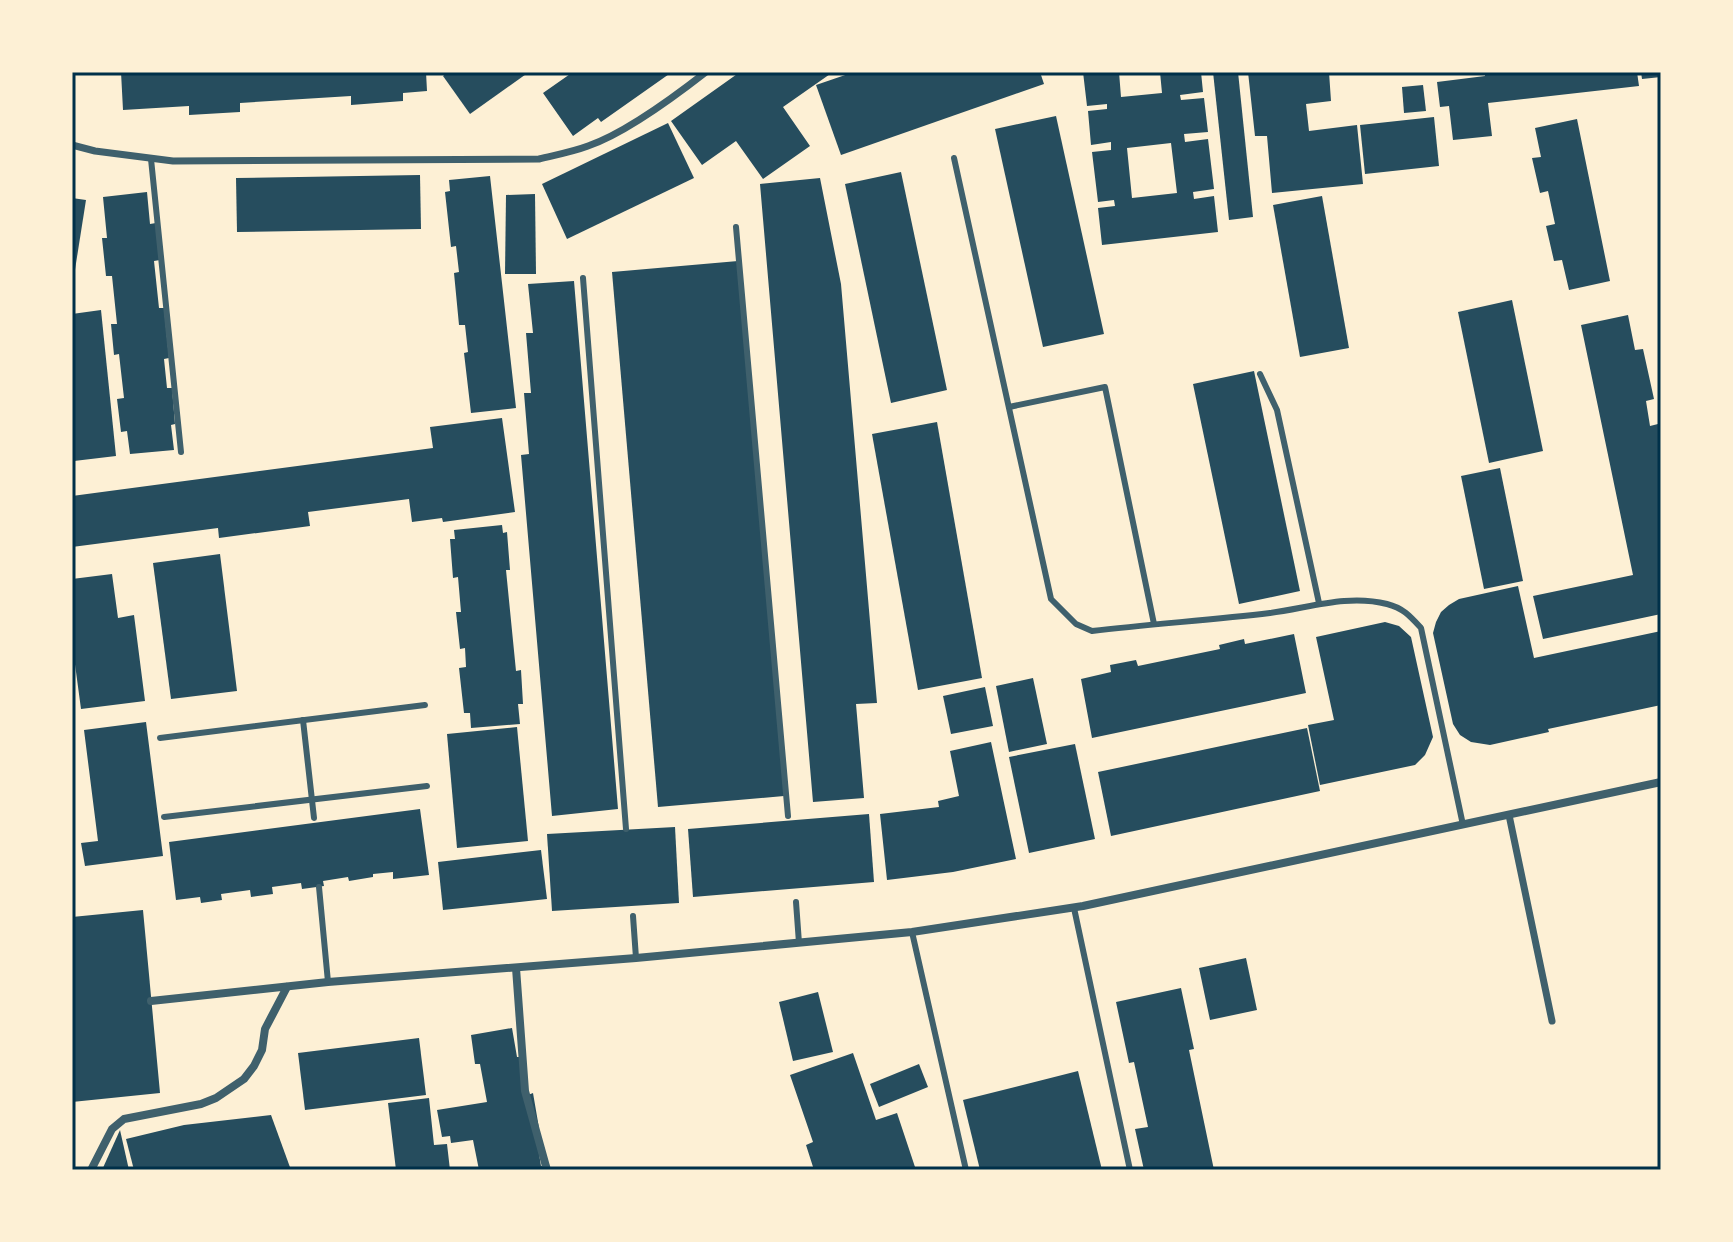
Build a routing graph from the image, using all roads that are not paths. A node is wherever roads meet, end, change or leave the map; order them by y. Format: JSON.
{"nodes":[{"id":1,"x":706,"y":72,"type":"edge"},
{"id":2,"x":72,"y":145,"type":"edge"},
{"id":3,"x":954,"y":158,"type":"dead end"},
{"id":4,"x":151,"y":159,"type":"junction"},
{"id":5,"x":736,"y":227,"type":"dead end"},
{"id":6,"x":583,"y":278,"type":"dead end"},
{"id":7,"x":1260,"y":374,"type":"dead end"},
{"id":8,"x":1009,"y":407,"type":"junction"},
{"id":9,"x":181,"y":452,"type":"dead end"},
{"id":10,"x":1319,"y":603,"type":"junction"},
{"id":11,"x":1154,"y":624,"type":"junction"},
{"id":12,"x":425,"y":705,"type":"dead end"},
{"id":13,"x":303,"y":720,"type":"junction"},
{"id":14,"x":160,"y":738,"type":"dead end"},
{"id":15,"x":1661,"y":782,"type":"edge"},
{"id":16,"x":427,"y":786,"type":"dead end"},
{"id":17,"x":312,"y":800,"type":"junction"},
{"id":18,"x":1509,"y":815,"type":"junction"},
{"id":19,"x":788,"y":816,"type":"dead end"},
{"id":20,"x":164,"y":817,"type":"dead end"},
{"id":21,"x":314,"y":818,"type":"dead end"},
{"id":22,"x":1463,"y":825,"type":"junction"},
{"id":23,"x":626,"y":829,"type":"dead end"},
{"id":24,"x":319,"y":887,"type":"dead end"},
{"id":25,"x":796,"y":902,"type":"dead end"},
{"id":26,"x":1074,"y":908,"type":"junction"},
{"id":27,"x":633,"y":916,"type":"dead end"},
{"id":28,"x":912,"y":932,"type":"junction"},
{"id":29,"x":799,"y":943,"type":"junction"},
{"id":30,"x":636,"y":958,"type":"junction"},
{"id":31,"x":516,"y":968,"type":"junction"},
{"id":32,"x":328,"y":982,"type":"junction"},
{"id":33,"x":287,"y":987,"type":"junction"},
{"id":34,"x":151,"y":1001,"type":"dead end"},
{"id":35,"x":1552,"y":1021,"type":"dead end"},
{"id":36,"x":91,"y":1170,"type":"edge"},
{"id":37,"x":547,"y":1170,"type":"edge"},
{"id":38,"x":966,"y":1170,"type":"edge"},
{"id":39,"x":1130,"y":1170,"type":"edge"}],
"edges":[{"from":1,"to":4,"type":"street"},
{"from":2,"to":4,"type":"street"},
{"from":3,"to":8,"type":"lane"},
{"from":4,"to":9,"type":"lane"},
{"from":5,"to":19,"type":"lane"},
{"from":6,"to":23,"type":"lane"},
{"from":7,"to":10,"type":"lane"},
{"from":8,"to":11,"type":"lane"},
{"from":8,"to":11,"type":"lane"},
{"from":10,"to":11,"type":"lane"},
{"from":10,"to":22,"type":"lane"},
{"from":12,"to":13,"type":"lane"},
{"from":13,"to":14,"type":"lane"},
{"from":13,"to":17,"type":"lane"},
{"from":15,"to":18,"type":"street"},
{"from":16,"to":17,"type":"lane"},
{"from":17,"to":20,"type":"lane"},
{"from":17,"to":21,"type":"lane"},
{"from":18,"to":22,"type":"street"},
{"from":18,"to":35,"type":"street"},
{"from":22,"to":26,"type":"street"},
{"from":24,"to":32,"type":"lane"},
{"from":25,"to":29,"type":"lane"},
{"from":26,"to":28,"type":"street"},
{"from":26,"to":39,"type":"lane"},
{"from":27,"to":30,"type":"lane"},
{"from":28,"to":29,"type":"street"},
{"from":28,"to":38,"type":"lane"},
{"from":29,"to":30,"type":"street"},
{"from":30,"to":31,"type":"street"},
{"from":31,"to":32,"type":"street"},
{"from":31,"to":37,"type":"street"},
{"from":32,"to":33,"type":"street"},
{"from":33,"to":34,"type":"street"},
{"from":33,"to":36,"type":"street"}]}
